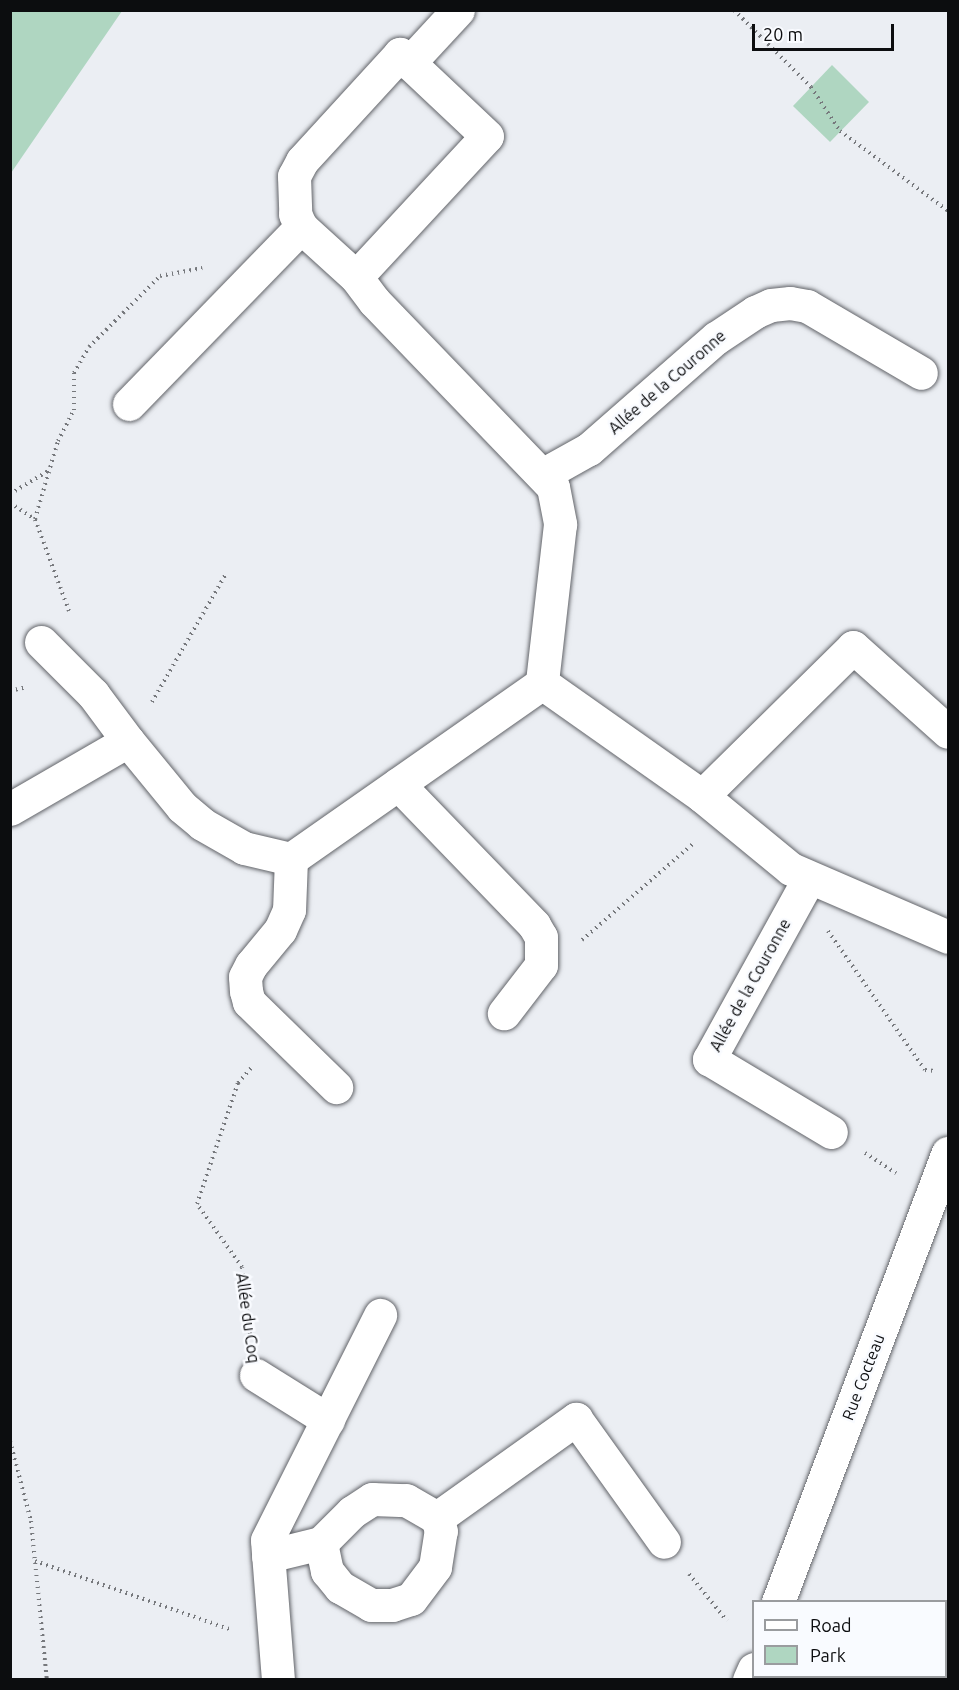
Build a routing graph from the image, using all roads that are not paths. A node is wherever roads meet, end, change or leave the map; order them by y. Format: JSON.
{"nodes":[{"id":1,"x":458,"y":10,"type":"edge"},
{"id":2,"x":409,"y":63,"type":"junction"},
{"id":3,"x":301,"y":227,"type":"junction"},
{"id":4,"x":356,"y":277,"type":"junction"},
{"id":5,"x":921,"y":373,"type":"dead end"},
{"id":6,"x":129,"y":404,"type":"dead end"},
{"id":7,"x":544,"y":474,"type":"junction"},
{"id":8,"x":41,"y":642,"type":"dead end"},
{"id":9,"x":542,"y":683,"type":"junction"},
{"id":10,"x":948,"y":732,"type":"edge"},
{"id":11,"x":129,"y":741,"type":"junction"},
{"id":12,"x":398,"y":784,"type":"junction"},
{"id":13,"x":714,"y":805,"type":"junction"},
{"id":14,"x":10,"y":809,"type":"edge"},
{"id":15,"x":291,"y":859,"type":"junction"},
{"id":16,"x":808,"y":880,"type":"junction"},
{"id":17,"x":948,"y":938,"type":"edge"},
{"id":18,"x":504,"y":1013,"type":"dead end"},
{"id":19,"x":336,"y":1087,"type":"dead end"},
{"id":20,"x":831,"y":1132,"type":"dead end"},
{"id":21,"x":948,"y":1154,"type":"edge"},
{"id":22,"x":380,"y":1315,"type":"dead end"},
{"id":23,"x":256,"y":1375,"type":"road end"},
{"id":24,"x":328,"y":1419,"type":"junction"},
{"id":25,"x":437,"y":1518,"type":"junction"},
{"id":26,"x":664,"y":1542,"type":"road end"},
{"id":27,"x":321,"y":1543,"type":"junction"},
{"id":28,"x":268,"y":1556,"type":"junction"},
{"id":29,"x":779,"y":1600,"type":"edge"},
{"id":30,"x":278,"y":1680,"type":"edge"}],
"edges":[{"from":1,"to":2,"type":"street"},
{"from":2,"to":3,"type":"street"},
{"from":2,"to":4,"type":"street"},
{"from":3,"to":4,"type":"street"},
{"from":3,"to":6,"type":"street"},
{"from":4,"to":7,"type":"street"},
{"from":5,"to":7,"type":"street","name":"Allée de la Couronne"},
{"from":7,"to":9,"type":"street"},
{"from":8,"to":11,"type":"street"},
{"from":9,"to":12,"type":"street"},
{"from":9,"to":13,"type":"street"},
{"from":10,"to":13,"type":"street"},
{"from":11,"to":14,"type":"street"},
{"from":11,"to":15,"type":"street"},
{"from":12,"to":15,"type":"street"},
{"from":12,"to":18,"type":"street"},
{"from":13,"to":16,"type":"street"},
{"from":15,"to":19,"type":"street"},
{"from":16,"to":17,"type":"street"},
{"from":16,"to":20,"type":"street","name":"Allée de la Couronne"},
{"from":21,"to":29,"type":"street","name":"Rue Cocteau"},
{"from":22,"to":24,"type":"street"},
{"from":23,"to":24,"type":"street","name":"Allée du Coq"},
{"from":24,"to":28,"type":"street"},
{"from":25,"to":26,"type":"street"},
{"from":25,"to":27,"type":"street"},
{"from":25,"to":27,"type":"street"},
{"from":27,"to":28,"type":"street"},
{"from":28,"to":30,"type":"street"}]}
